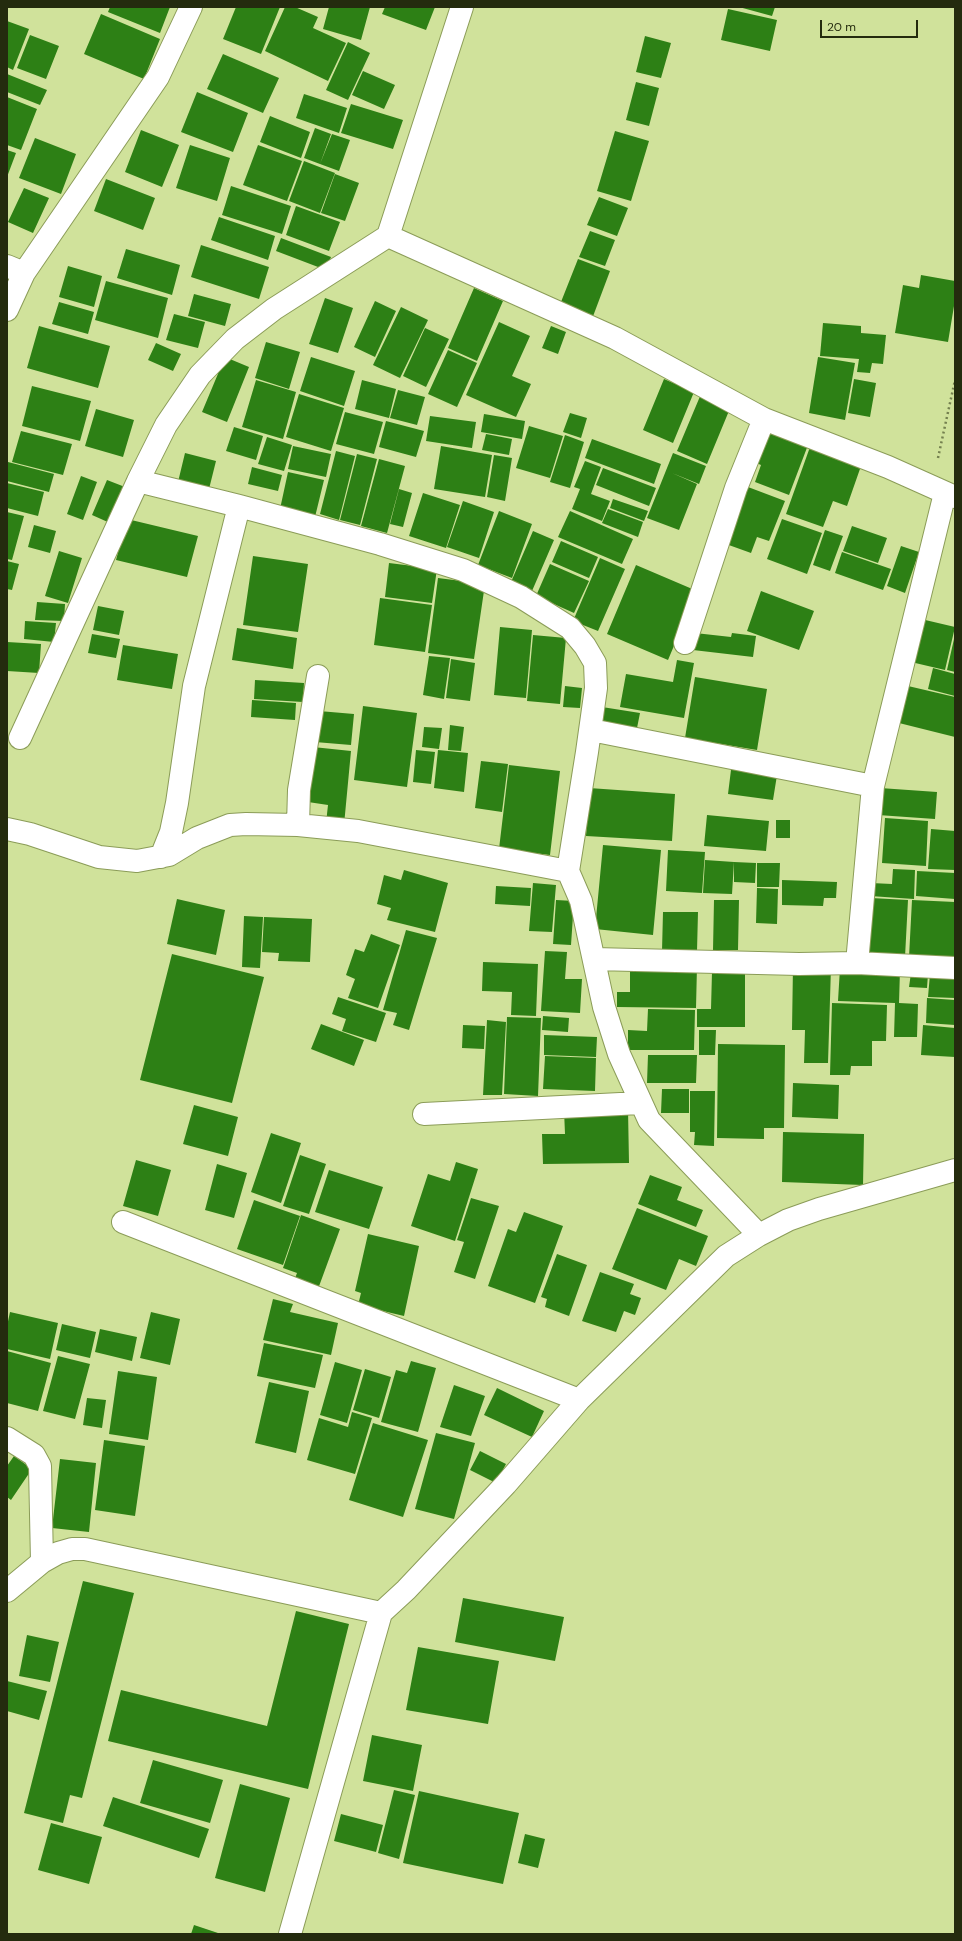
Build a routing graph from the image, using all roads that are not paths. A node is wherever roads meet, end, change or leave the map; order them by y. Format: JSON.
{"nodes":[{"id":1,"x":191,"y":7,"type":"edge"},
{"id":2,"x":462,"y":7,"type":"edge"},
{"id":3,"x":388,"y":236,"type":"junction"},
{"id":4,"x":16,"y":270,"type":"edge"},
{"id":5,"x":7,"y":310,"type":"edge"},
{"id":6,"x":764,"y":419,"type":"junction"},
{"id":7,"x":138,"y":481,"type":"junction"},
{"id":8,"x":944,"y":492,"type":"edge"},
{"id":9,"x":239,"y":506,"type":"junction"},
{"id":10,"x":685,"y":643,"type":"dead end"},
{"id":11,"x":318,"y":676,"type":"dead end"},
{"id":12,"x":591,"y":730,"type":"junction"},
{"id":13,"x":20,"y":738,"type":"dead end"},
{"id":14,"x":873,"y":786,"type":"junction"},
{"id":15,"x":298,"y":825,"type":"junction"},
{"id":16,"x":7,"y":829,"type":"edge"},
{"id":17,"x":161,"y":857,"type":"junction"},
{"id":18,"x":568,"y":872,"type":"junction"},
{"id":19,"x":594,"y":959,"type":"junction"},
{"id":20,"x":857,"y":963,"type":"junction"},
{"id":21,"x":955,"y":968,"type":"edge"},
{"id":22,"x":640,"y":1103,"type":"junction"},
{"id":23,"x":424,"y":1114,"type":"dead end"},
{"id":24,"x":955,"y":1170,"type":"edge"},
{"id":25,"x":123,"y":1222,"type":"dead end"},
{"id":26,"x":759,"y":1235,"type":"junction"},
{"id":27,"x":579,"y":1400,"type":"junction"},
{"id":28,"x":7,"y":1438,"type":"edge"},
{"id":29,"x":42,"y":1562,"type":"junction"},
{"id":30,"x":7,"y":1591,"type":"edge"},
{"id":31,"x":382,"y":1613,"type":"junction"},
{"id":32,"x":290,"y":1934,"type":"edge"}],
"edges":[{"from":1,"to":4,"type":"street"},
{"from":2,"to":3,"type":"street"},
{"from":3,"to":6,"type":"street"},
{"from":3,"to":7,"type":"street"},
{"from":4,"to":5,"type":"street"},
{"from":6,"to":8,"type":"street"},
{"from":6,"to":10,"type":"street"},
{"from":7,"to":9,"type":"street"},
{"from":7,"to":13,"type":"street"},
{"from":8,"to":14,"type":"street"},
{"from":9,"to":12,"type":"street"},
{"from":9,"to":17,"type":"street"},
{"from":11,"to":15,"type":"street"},
{"from":12,"to":14,"type":"street"},
{"from":12,"to":18,"type":"street"},
{"from":14,"to":20,"type":"street"},
{"from":15,"to":17,"type":"street"},
{"from":15,"to":18,"type":"street"},
{"from":16,"to":17,"type":"street"},
{"from":18,"to":19,"type":"street"},
{"from":19,"to":20,"type":"street"},
{"from":19,"to":22,"type":"street"},
{"from":20,"to":21,"type":"street"},
{"from":22,"to":23,"type":"street"},
{"from":22,"to":26,"type":"street"},
{"from":24,"to":26,"type":"street"},
{"from":25,"to":27,"type":"street"},
{"from":26,"to":27,"type":"street"},
{"from":27,"to":31,"type":"street"},
{"from":28,"to":29,"type":"street"},
{"from":29,"to":30,"type":"street"},
{"from":29,"to":31,"type":"street"},
{"from":31,"to":32,"type":"street"}]}
